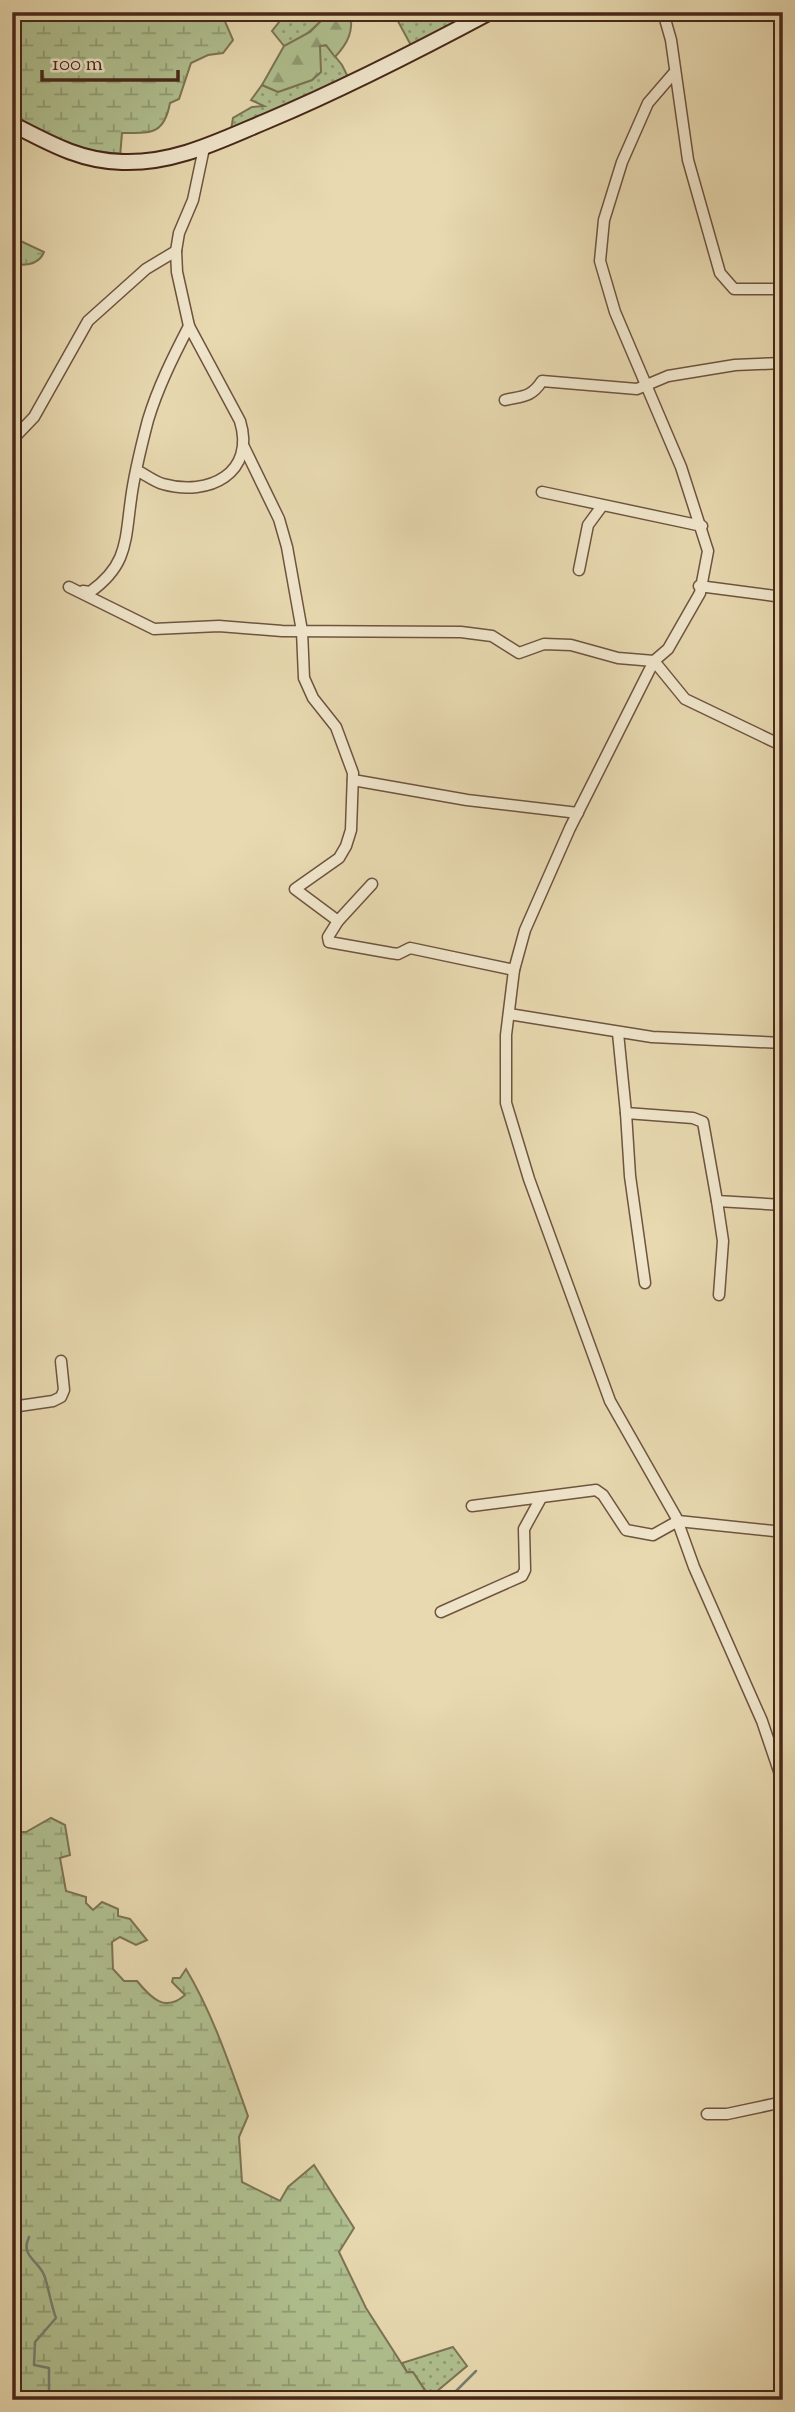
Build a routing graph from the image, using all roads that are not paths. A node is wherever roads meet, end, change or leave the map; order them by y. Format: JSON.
{"nodes":[{"id":1,"x":490,"y":12,"type":"edge"},
{"id":2,"x":663,"y":12,"type":"edge"},
{"id":3,"x":673,"y":74,"type":"junction"},
{"id":4,"x":12,"y":124,"type":"edge"},
{"id":5,"x":204,"y":148,"type":"junction"},
{"id":6,"x":176,"y":251,"type":"junction"},
{"id":7,"x":783,"y":289,"type":"edge"},
{"id":8,"x":189,"y":326,"type":"junction"},
{"id":9,"x":783,"y":363,"type":"edge"},
{"id":10,"x":645,"y":383,"type":"junction"},
{"id":11,"x":505,"y":400,"type":"dead end"},
{"id":12,"x":12,"y":440,"type":"edge"},
{"id":13,"x":244,"y":447,"type":"junction"},
{"id":14,"x":138,"y":471,"type":"junction"},
{"id":15,"x":542,"y":492,"type":"dead end"},
{"id":16,"x":602,"y":506,"type":"junction"},
{"id":17,"x":702,"y":526,"type":"junction"},
{"id":18,"x":579,"y":570,"type":"dead end"},
{"id":19,"x":699,"y":586,"type":"junction"},
{"id":20,"x":783,"y":594,"type":"edge"},
{"id":21,"x":302,"y":631,"type":"junction"},
{"id":22,"x":653,"y":661,"type":"junction"},
{"id":23,"x":783,"y":746,"type":"edge"},
{"id":24,"x":353,"y":780,"type":"junction"},
{"id":25,"x":578,"y":813,"type":"junction"},
{"id":26,"x":372,"y":884,"type":"dead end"},
{"id":27,"x":338,"y":922,"type":"junction"},
{"id":28,"x":514,"y":970,"type":"junction"},
{"id":29,"x":509,"y":1014,"type":"junction"},
{"id":30,"x":618,"y":1033,"type":"junction"},
{"id":31,"x":783,"y":1043,"type":"edge"},
{"id":32,"x":626,"y":1113,"type":"junction"},
{"id":33,"x":717,"y":1201,"type":"junction"},
{"id":34,"x":783,"y":1205,"type":"edge"},
{"id":35,"x":645,"y":1283,"type":"dead end"},
{"id":36,"x":719,"y":1295,"type":"dead end"},
{"id":37,"x":61,"y":1361,"type":"dead end"},
{"id":38,"x":12,"y":1407,"type":"edge"},
{"id":39,"x":541,"y":1498,"type":"junction"},
{"id":40,"x":472,"y":1506,"type":"dead end"},
{"id":41,"x":678,"y":1521,"type":"junction"},
{"id":42,"x":783,"y":1532,"type":"edge"},
{"id":43,"x":441,"y":1612,"type":"dead end"},
{"id":44,"x":783,"y":1783,"type":"edge"},
{"id":45,"x":783,"y":2102,"type":"edge"},
{"id":46,"x":707,"y":2114,"type":"dead end"}],
"edges":[{"from":1,"to":5,"type":"main road"},
{"from":2,"to":3,"type":"street"},
{"from":3,"to":7,"type":"street"},
{"from":3,"to":10,"type":"street"},
{"from":4,"to":5,"type":"main road"},
{"from":5,"to":6,"type":"street"},
{"from":6,"to":8,"type":"street"},
{"from":6,"to":12,"type":"street"},
{"from":8,"to":13,"type":"street"},
{"from":8,"to":14,"type":"street"},
{"from":9,"to":10,"type":"street"},
{"from":10,"to":11,"type":"street"},
{"from":10,"to":17,"type":"street"},
{"from":13,"to":14,"type":"street"},
{"from":13,"to":21,"type":"street"},
{"from":14,"to":21,"type":"street"},
{"from":15,"to":16,"type":"street"},
{"from":16,"to":17,"type":"street"},
{"from":16,"to":18,"type":"street"},
{"from":17,"to":19,"type":"street"},
{"from":19,"to":20,"type":"street"},
{"from":19,"to":22,"type":"street"},
{"from":21,"to":22,"type":"street"},
{"from":21,"to":24,"type":"street"},
{"from":22,"to":23,"type":"street"},
{"from":22,"to":25,"type":"street"},
{"from":24,"to":25,"type":"street"},
{"from":24,"to":27,"type":"street"},
{"from":25,"to":28,"type":"street"},
{"from":26,"to":27,"type":"street"},
{"from":27,"to":28,"type":"street"},
{"from":28,"to":29,"type":"street"},
{"from":29,"to":30,"type":"street"},
{"from":29,"to":41,"type":"street"},
{"from":30,"to":31,"type":"street"},
{"from":30,"to":32,"type":"street"},
{"from":32,"to":33,"type":"street"},
{"from":32,"to":35,"type":"street"},
{"from":33,"to":34,"type":"street"},
{"from":33,"to":36,"type":"street"},
{"from":37,"to":38,"type":"street"},
{"from":39,"to":40,"type":"street"},
{"from":39,"to":41,"type":"street"},
{"from":39,"to":43,"type":"street"},
{"from":41,"to":42,"type":"street"},
{"from":41,"to":44,"type":"street"},
{"from":45,"to":46,"type":"street"}]}
